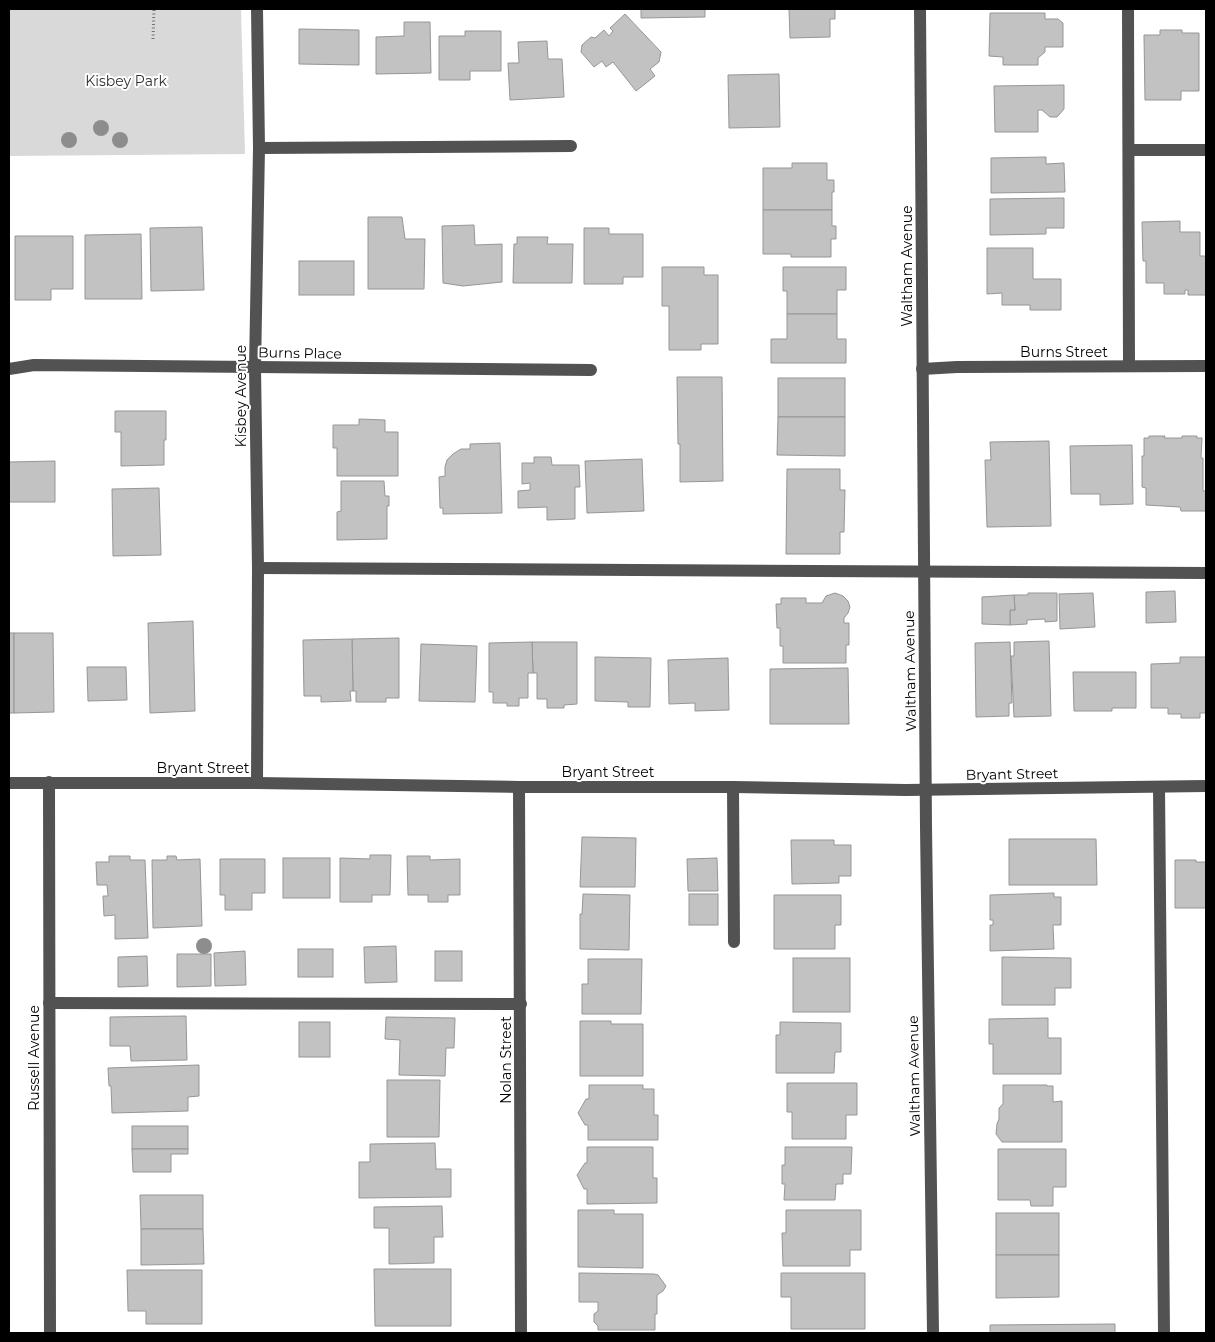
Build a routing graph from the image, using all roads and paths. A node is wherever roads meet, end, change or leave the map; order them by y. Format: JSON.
{"nodes":[{"id":1,"x":154,"y":9,"type":"edge"},
{"id":2,"x":257,"y":9,"type":"edge"},
{"id":3,"x":920,"y":9,"type":"edge"},
{"id":4,"x":1128,"y":9,"type":"edge"},
{"id":5,"x":153,"y":39,"type":"dead end"},
{"id":6,"x":571,"y":146,"type":"dead end"},
{"id":7,"x":259,"y":148,"type":"junction"},
{"id":8,"x":1130,"y":150,"type":"junction"},
{"id":9,"x":1206,"y":150,"type":"edge"},
{"id":10,"x":1129,"y":366,"type":"junction"},
{"id":11,"x":1206,"y":366,"type":"edge"},
{"id":12,"x":256,"y":368,"type":"junction"},
{"id":13,"x":9,"y":369,"type":"edge"},
{"id":14,"x":922,"y":369,"type":"junction"},
{"id":15,"x":591,"y":370,"type":"dead end"},
{"id":16,"x":258,"y":568,"type":"junction"},
{"id":17,"x":924,"y":572,"type":"junction"},
{"id":18,"x":1206,"y":573,"type":"edge"},
{"id":19,"x":49,"y":782,"type":"junction"},
{"id":20,"x":9,"y":783,"type":"edge"},
{"id":21,"x":257,"y":783,"type":"junction"},
{"id":22,"x":1206,"y":786,"type":"edge"},
{"id":23,"x":519,"y":787,"type":"junction"},
{"id":24,"x":733,"y":787,"type":"junction"},
{"id":25,"x":1159,"y":787,"type":"junction"},
{"id":26,"x":927,"y":790,"type":"junction"},
{"id":27,"x":734,"y":942,"type":"dead end"},
{"id":28,"x":49,"y":1003,"type":"junction"},
{"id":29,"x":520,"y":1004,"type":"junction"},
{"id":30,"x":50,"y":1333,"type":"edge"},
{"id":31,"x":521,"y":1333,"type":"edge"},
{"id":32,"x":932,"y":1333,"type":"edge"},
{"id":33,"x":1164,"y":1333,"type":"edge"}],
"edges":[{"from":1,"to":5,"type":"path"},
{"from":2,"to":7,"type":"street","name":"Kisbey Avenue"},
{"from":3,"to":14,"type":"street","name":"Waltham Avenue"},
{"from":4,"to":8,"type":"street"},
{"from":6,"to":7,"type":"street"},
{"from":7,"to":12,"type":"street","name":"Kisbey Avenue"},
{"from":8,"to":9,"type":"street"},
{"from":8,"to":10,"type":"street"},
{"from":10,"to":11,"type":"street","name":"Burns Street"},
{"from":10,"to":14,"type":"street","name":"Burns Street"},
{"from":12,"to":13,"type":"street","name":"Burns Place"},
{"from":12,"to":15,"type":"street","name":"Burns Place"},
{"from":12,"to":16,"type":"street","name":"Kisbey Avenue"},
{"from":14,"to":17,"type":"street","name":"Waltham Avenue"},
{"from":16,"to":17,"type":"street"},
{"from":16,"to":21,"type":"street","name":"Kisbey Avenue"},
{"from":17,"to":18,"type":"street"},
{"from":17,"to":26,"type":"street","name":"Waltham Avenue"},
{"from":19,"to":20,"type":"street","name":"Bryant Street"},
{"from":19,"to":21,"type":"street","name":"Bryant Street"},
{"from":19,"to":28,"type":"street","name":"Russell Avenue"},
{"from":21,"to":23,"type":"street","name":"Bryant Street"},
{"from":22,"to":25,"type":"street","name":"Bryant Street"},
{"from":23,"to":24,"type":"street","name":"Bryant Street"},
{"from":23,"to":29,"type":"street","name":"Nolan Street"},
{"from":24,"to":26,"type":"street","name":"Bryant Street"},
{"from":24,"to":27,"type":"street"},
{"from":25,"to":26,"type":"street","name":"Bryant Street"},
{"from":25,"to":33,"type":"street"},
{"from":26,"to":32,"type":"street","name":"Waltham Avenue"},
{"from":28,"to":29,"type":"street"},
{"from":28,"to":30,"type":"street","name":"Russell Avenue"},
{"from":29,"to":31,"type":"street","name":"Nolan Street"}]}
